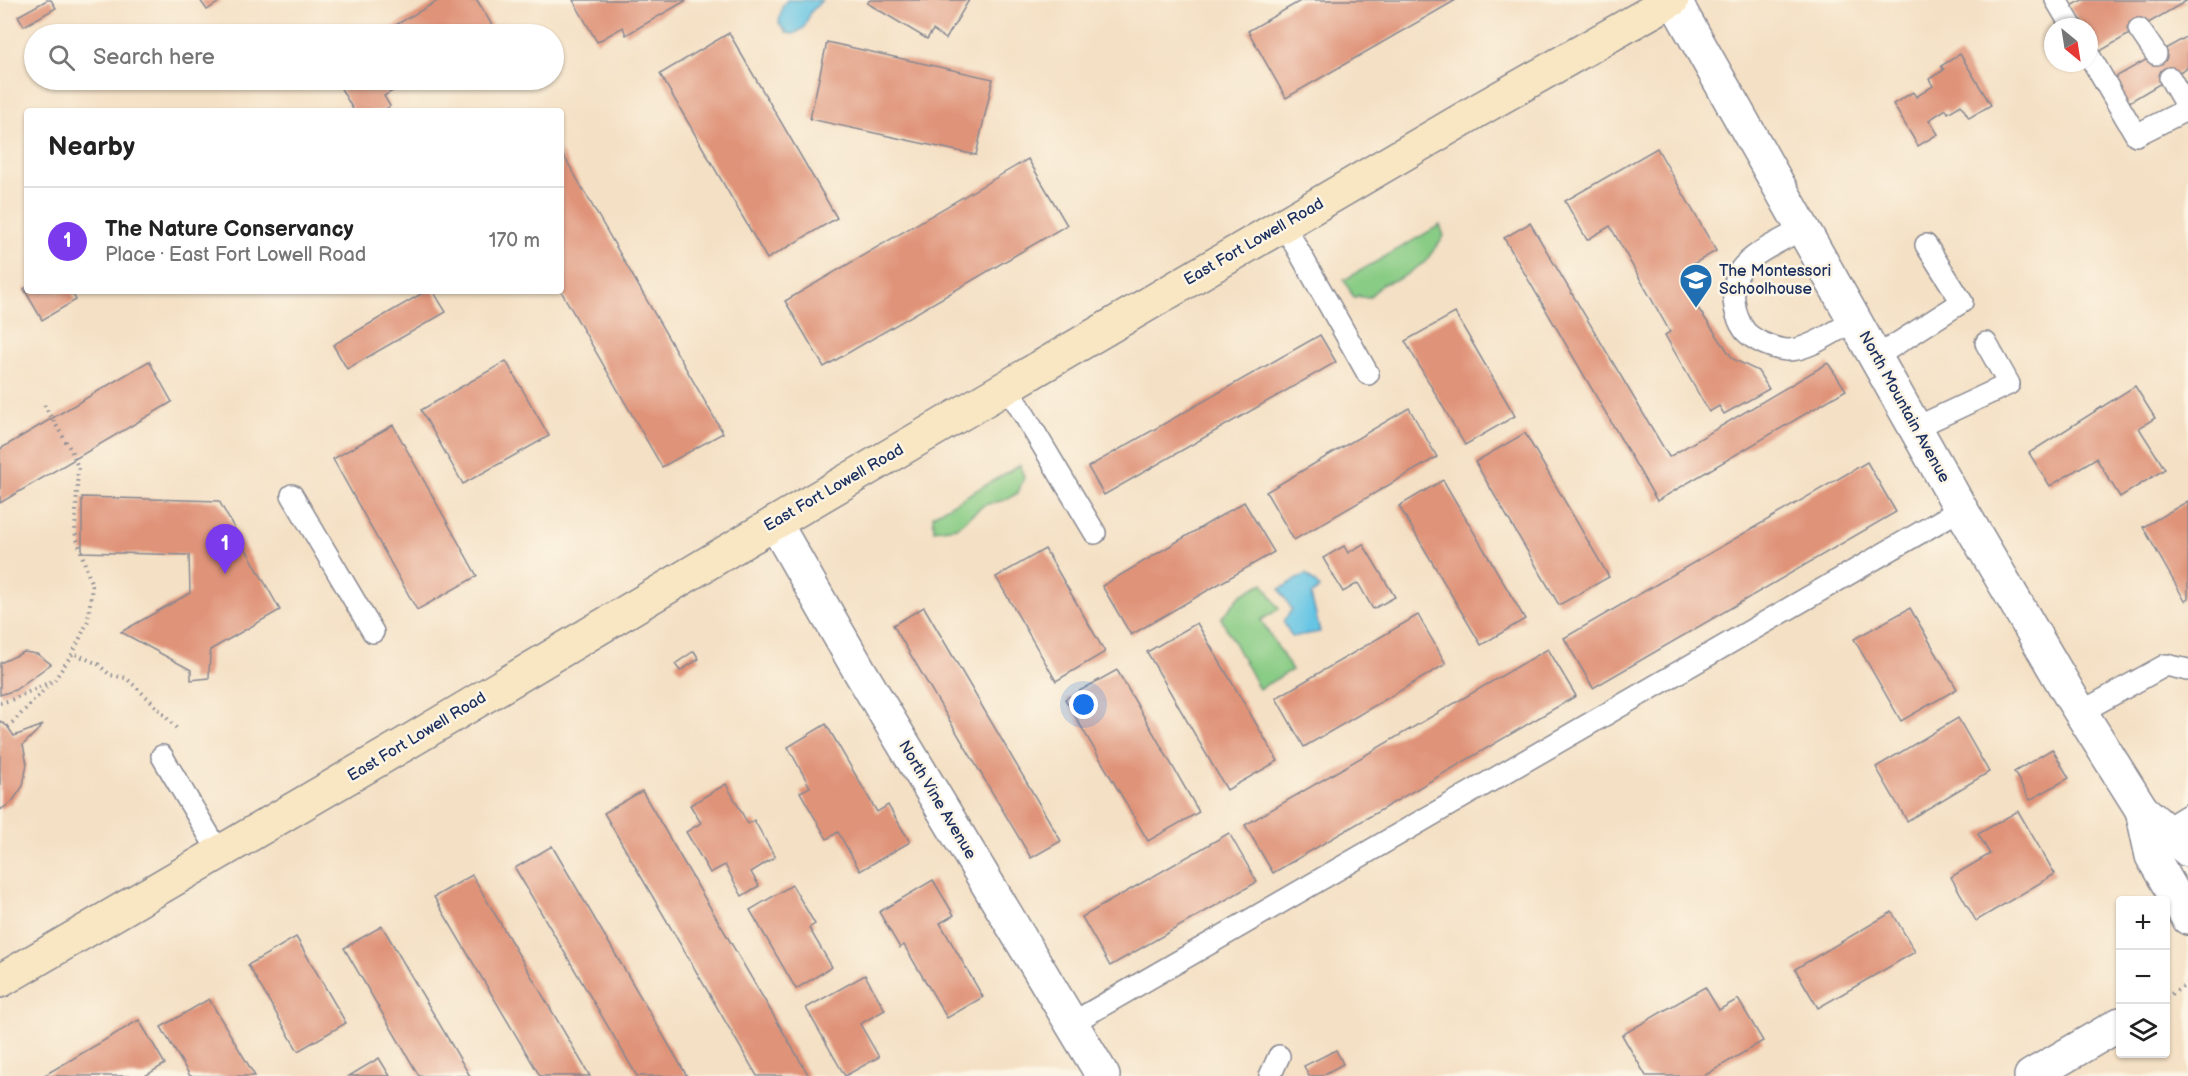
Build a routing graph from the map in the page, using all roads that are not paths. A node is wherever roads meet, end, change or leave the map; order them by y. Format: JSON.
{"nodes":[{"id":1,"x":1673,"y":0,"type":"edge"},
{"id":2,"x":2056,"y":0,"type":"edge"},
{"id":3,"x":2067,"y":18,"type":"edge"},
{"id":4,"x":2139,"y":29,"type":"dead end"},
{"id":5,"x":2156,"y":54,"type":"dead end"},
{"id":6,"x":2098,"y":70,"type":"edge"},
{"id":7,"x":2170,"y":78,"type":"dead end"},
{"id":8,"x":2188,"y":109,"type":"edge"},
{"id":9,"x":1284,"y":225,"type":"junction"},
{"id":10,"x":1803,"y":228,"type":"junction"},
{"id":11,"x":1926,"y":245,"type":"dead end"},
{"id":12,"x":1855,"y":320,"type":"junction"},
{"id":13,"x":1986,"y":343,"type":"dead end"},
{"id":14,"x":1876,"y":357,"type":"junction"},
{"id":15,"x":1368,"y":374,"type":"dead end"},
{"id":16,"x":1007,"y":386,"type":"junction"},
{"id":17,"x":1916,"y":428,"type":"junction"},
{"id":18,"x":292,"y":495,"type":"dead end"},
{"id":19,"x":1961,"y":509,"type":"junction"},
{"id":20,"x":775,"y":523,"type":"junction"},
{"id":21,"x":1095,"y":533,"type":"dead end"},
{"id":22,"x":373,"y":632,"type":"dead end"},
{"id":23,"x":2188,"y":652,"type":"edge"},
{"id":24,"x":2166,"y":665,"type":"junction"},
{"id":25,"x":2188,"y":670,"type":"edge"},
{"id":26,"x":2080,"y":712,"type":"junction"},
{"id":27,"x":162,"y":756,"type":"dead end"},
{"id":28,"x":2171,"y":826,"type":"edge"},
{"id":29,"x":219,"y":852,"type":"junction"},
{"id":30,"x":2188,"y":918,"type":"edge"},
{"id":31,"x":0,"y":981,"type":"edge"},
{"id":32,"x":1072,"y":1023,"type":"junction"},
{"id":33,"x":2116,"y":1027,"type":"edge"},
{"id":34,"x":1279,"y":1056,"type":"dead end"},
{"id":35,"x":1103,"y":1076,"type":"edge"},
{"id":36,"x":1270,"y":1076,"type":"edge"},
{"id":37,"x":2031,"y":1076,"type":"edge"}],
"edges":[{"from":1,"to":9,"type":"main road","name":"East Fort Lowell Road"},
{"from":1,"to":10,"type":"street","name":"North Mountain Avenue"},
{"from":2,"to":3,"type":"lane"},
{"from":4,"to":5,"type":"lane"},
{"from":6,"to":8,"type":"lane"},
{"from":7,"to":8,"type":"lane"},
{"from":9,"to":15,"type":"lane"},
{"from":9,"to":16,"type":"main road","name":"East Fort Lowell Road"},
{"from":10,"to":12,"type":"street","name":"North Mountain Avenue"},
{"from":10,"to":12,"type":"lane"},
{"from":11,"to":14,"type":"lane"},
{"from":12,"to":14,"type":"street","name":"North Mountain Avenue"},
{"from":13,"to":17,"type":"lane"},
{"from":14,"to":17,"type":"street","name":"North Mountain Avenue"},
{"from":16,"to":20,"type":"main road","name":"East Fort Lowell Road"},
{"from":16,"to":21,"type":"lane"},
{"from":17,"to":19,"type":"street","name":"North Mountain Avenue"},
{"from":18,"to":22,"type":"lane"},
{"from":19,"to":26,"type":"street","name":"North Mountain Avenue"},
{"from":19,"to":32,"type":"lane"},
{"from":20,"to":29,"type":"main road","name":"East Fort Lowell Road"},
{"from":20,"to":32,"type":"street","name":"North Vine Avenue"},
{"from":23,"to":24,"type":"lane"},
{"from":24,"to":25,"type":"lane"},
{"from":24,"to":26,"type":"lane"},
{"from":26,"to":28,"type":"street","name":"North Mountain Avenue"},
{"from":27,"to":29,"type":"lane"},
{"from":28,"to":30,"type":"street","name":"North Mountain Avenue"},
{"from":29,"to":31,"type":"main road","name":"East Fort Lowell Road"},
{"from":32,"to":35,"type":"street","name":"North Vine Avenue"},
{"from":33,"to":37,"type":"street"},
{"from":34,"to":36,"type":"lane"}]}
